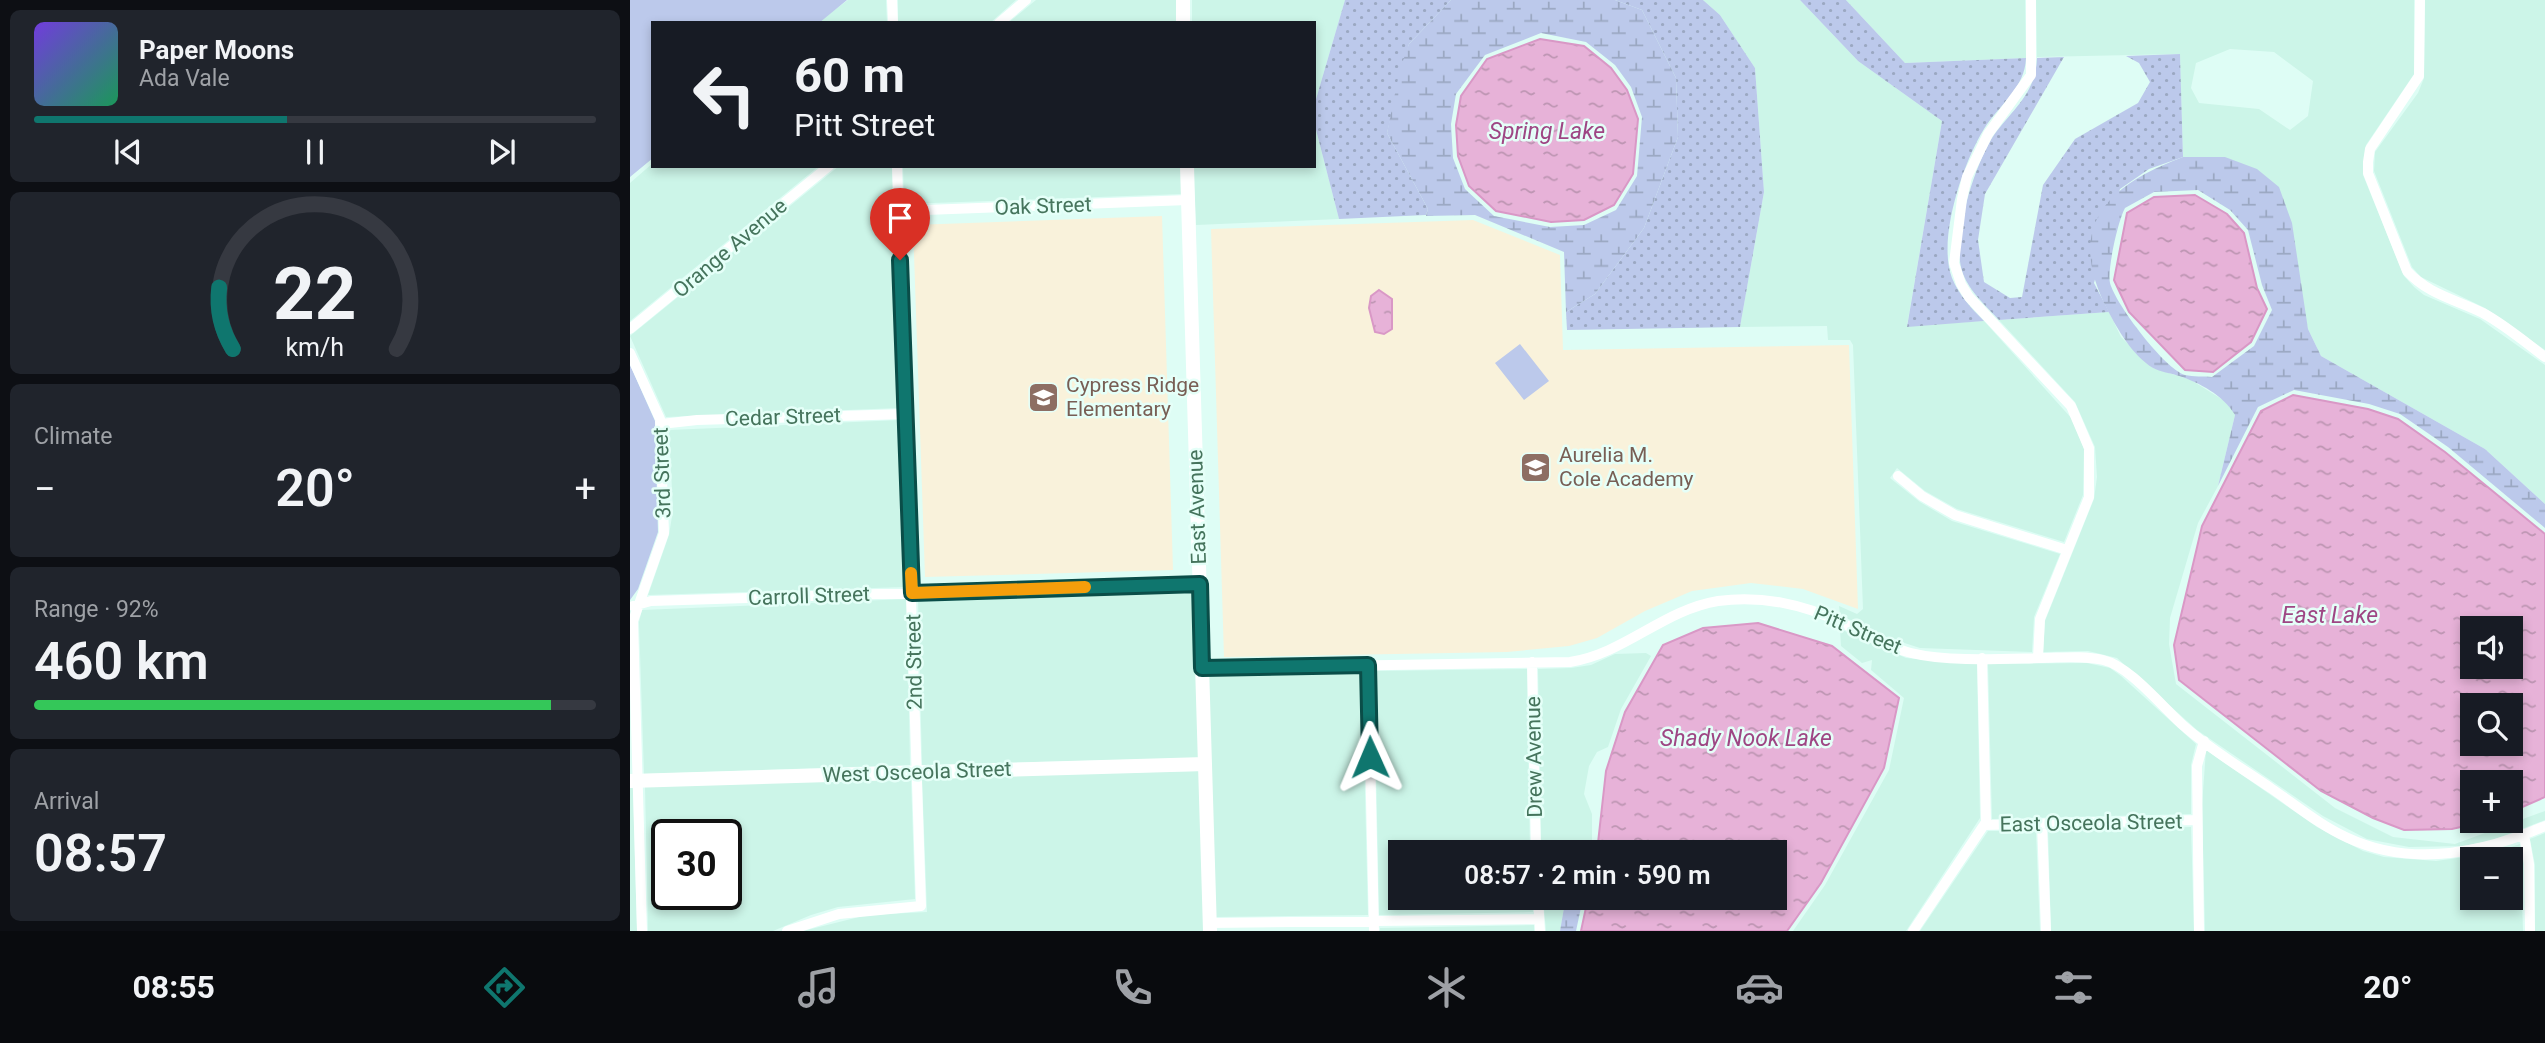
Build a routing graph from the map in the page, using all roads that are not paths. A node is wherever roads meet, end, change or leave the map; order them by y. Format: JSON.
{"nodes":[{"id":1,"x":892,"y":0,"type":"edge"},
{"id":2,"x":1026,"y":0,"type":"edge"},
{"id":3,"x":1183,"y":0,"type":"edge"},
{"id":4,"x":2031,"y":0,"type":"edge"},
{"id":5,"x":2420,"y":0,"type":"edge"},
{"id":6,"x":893,"y":21,"type":"edge"},
{"id":7,"x":1001,"y":21,"type":"edge"},
{"id":8,"x":1183,"y":21,"type":"edge"},
{"id":9,"x":827,"y":168,"type":"edge"},
{"id":10,"x":897,"y":168,"type":"edge"},
{"id":11,"x":1187,"y":168,"type":"edge"},
{"id":12,"x":1188,"y":200,"type":"junction"},
{"id":13,"x":899,"y":211,"type":"junction"},
{"id":14,"x":630,"y":328,"type":"edge"},
{"id":15,"x":630,"y":353,"type":"edge"},
{"id":16,"x":2545,"y":357,"type":"edge"},
{"id":17,"x":906,"y":414,"type":"junction"},
{"id":18,"x":661,"y":424,"type":"junction"},
{"id":19,"x":1898,"y":476,"type":"dead end"},
{"id":20,"x":2067,"y":550,"type":"junction"},
{"id":21,"x":1200,"y":584,"type":"junction"},
{"id":22,"x":912,"y":593,"type":"junction"},
{"id":23,"x":634,"y":606,"type":"edge"},
{"id":24,"x":1982,"y":658,"type":"junction"},
{"id":25,"x":2038,"y":658,"type":"junction"},
{"id":26,"x":1532,"y":663,"type":"junction"},
{"id":27,"x":1368,"y":665,"type":"junction"},
{"id":28,"x":1202,"y":668,"type":"junction"},
{"id":29,"x":2203,"y":741,"type":"junction"},
{"id":30,"x":1205,"y":764,"type":"junction"},
{"id":31,"x":916,"y":771,"type":"junction"},
{"id":32,"x":634,"y":780,"type":"edge"},
{"id":33,"x":2197,"y":820,"type":"junction"},
{"id":34,"x":2042,"y":824,"type":"junction"},
{"id":35,"x":1984,"y":825,"type":"junction"},
{"id":36,"x":2545,"y":826,"type":"edge"},
{"id":37,"x":2524,"y":835,"type":"junction"},
{"id":38,"x":1536,"y":840,"type":"edge"},
{"id":39,"x":1539,"y":910,"type":"edge"},
{"id":40,"x":1539,"y":919,"type":"junction"},
{"id":41,"x":1374,"y":926,"type":"edge"},
{"id":42,"x":1210,"y":927,"type":"edge"},
{"id":43,"x":642,"y":931,"type":"edge"},
{"id":44,"x":787,"y":931,"type":"edge"},
{"id":45,"x":1540,"y":931,"type":"edge"},
{"id":46,"x":1913,"y":931,"type":"edge"},
{"id":47,"x":2046,"y":931,"type":"edge"},
{"id":48,"x":2199,"y":931,"type":"edge"},
{"id":49,"x":2530,"y":931,"type":"edge"}],
"edges":[{"from":1,"to":6,"type":"street"},
{"from":2,"to":7,"type":"street"},
{"from":3,"to":8,"type":"street"},
{"from":4,"to":20,"type":"street"},
{"from":5,"to":16,"type":"street"},
{"from":9,"to":14,"type":"street","name":"Orange Avenue"},
{"from":10,"to":13,"type":"street","name":"2nd Street"},
{"from":11,"to":12,"type":"street","name":"East Avenue"},
{"from":12,"to":13,"type":"street","name":"Oak Street"},
{"from":12,"to":21,"type":"street","name":"East Avenue"},
{"from":13,"to":17,"type":"street","name":"2nd Street"},
{"from":15,"to":18,"type":"street","name":"3rd Street"},
{"from":17,"to":18,"type":"street","name":"Cedar Street"},
{"from":17,"to":22,"type":"street","name":"2nd Street"},
{"from":18,"to":23,"type":"street","name":"3rd Street"},
{"from":19,"to":20,"type":"street"},
{"from":20,"to":25,"type":"street"},
{"from":21,"to":22,"type":"street","name":"Carroll Street"},
{"from":21,"to":28,"type":"street","name":"East Avenue"},
{"from":22,"to":23,"type":"street","name":"Carroll Street"},
{"from":22,"to":31,"type":"street","name":"2nd Street"},
{"from":23,"to":32,"type":"street","name":"3rd Street"},
{"from":24,"to":25,"type":"street","name":"Pitt Street"},
{"from":24,"to":26,"type":"street","name":"Pitt Street"},
{"from":24,"to":35,"type":"street"},
{"from":25,"to":29,"type":"street","name":"Pitt Street"},
{"from":26,"to":27,"type":"street","name":"Pitt Street"},
{"from":26,"to":38,"type":"street","name":"Drew Avenue"},
{"from":27,"to":28,"type":"street","name":"Pitt Street"},
{"from":27,"to":41,"type":"street"},
{"from":28,"to":30,"type":"street","name":"East Avenue"},
{"from":29,"to":33,"type":"street"},
{"from":29,"to":37,"type":"street","name":"Pitt Street"},
{"from":30,"to":31,"type":"street","name":"West Osceola Street"},
{"from":30,"to":42,"type":"street","name":"East Avenue"},
{"from":31,"to":32,"type":"street","name":"West Osceola Street"},
{"from":31,"to":44,"type":"street","name":"2nd Street"},
{"from":32,"to":43,"type":"street","name":"3rd Street"},
{"from":33,"to":34,"type":"street","name":"East Osceola Street"},
{"from":33,"to":48,"type":"street"},
{"from":34,"to":35,"type":"street","name":"East Osceola Street"},
{"from":34,"to":47,"type":"street"},
{"from":35,"to":46,"type":"street"},
{"from":36,"to":37,"type":"street","name":"Pitt Street"},
{"from":37,"to":49,"type":"street"},
{"from":39,"to":40,"type":"street"},
{"from":40,"to":41,"type":"street"},
{"from":40,"to":45,"type":"street"},
{"from":41,"to":42,"type":"street"}]}
